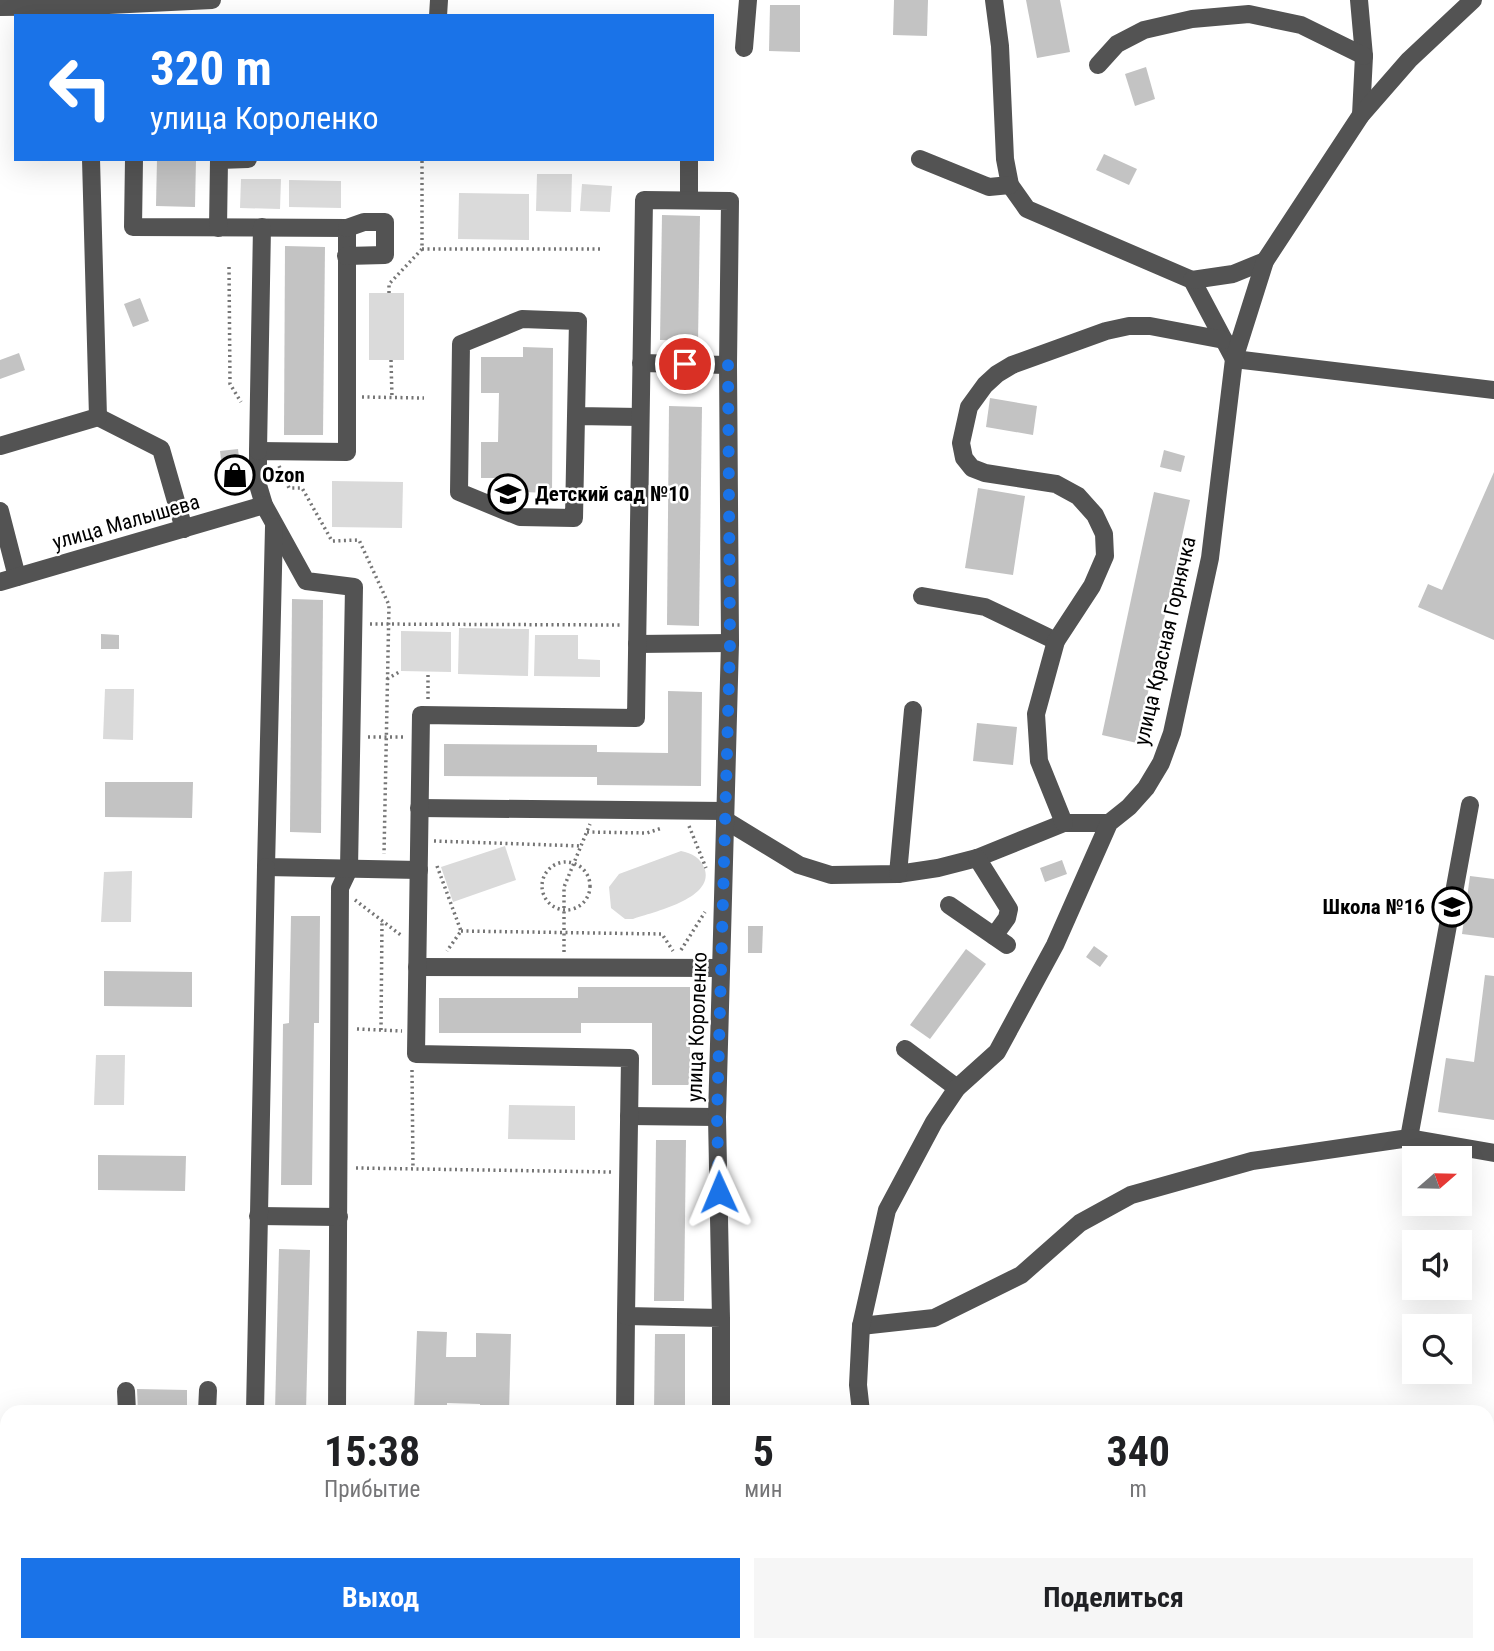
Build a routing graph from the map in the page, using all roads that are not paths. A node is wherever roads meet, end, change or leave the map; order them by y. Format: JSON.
{"nodes":[{"id":1,"x":212,"y":0,"type":"edge"},
{"id":2,"x":748,"y":0,"type":"edge"},
{"id":3,"x":994,"y":0,"type":"edge"},
{"id":4,"x":1359,"y":0,"type":"edge"},
{"id":5,"x":1474,"y":0,"type":"edge"},
{"id":6,"x":0,"y":7,"type":"edge"},
{"id":7,"x":88,"y":11,"type":"edge"},
{"id":8,"x":744,"y":48,"type":"dead end"},
{"id":9,"x":1364,"y":56,"type":"junction"},
{"id":10,"x":1098,"y":65,"type":"dead end"},
{"id":11,"x":1361,"y":115,"type":"junction"},
{"id":12,"x":920,"y":159,"type":"dead end"},
{"id":13,"x":92,"y":161,"type":"edge"},
{"id":14,"x":134,"y":161,"type":"edge"},
{"id":15,"x":219,"y":161,"type":"edge"},
{"id":16,"x":689,"y":161,"type":"edge"},
{"id":17,"x":1010,"y":185,"type":"junction"},
{"id":18,"x":689,"y":201,"type":"junction"},
{"id":19,"x":262,"y":227,"type":"junction"},
{"id":20,"x":218,"y":228,"type":"junction"},
{"id":21,"x":347,"y":228,"type":"junction"},
{"id":22,"x":346,"y":257,"type":"junction"},
{"id":23,"x":1265,"y":261,"type":"junction"},
{"id":24,"x":1192,"y":280,"type":"junction"},
{"id":25,"x":1224,"y":340,"type":"junction"},
{"id":26,"x":1234,"y":359,"type":"junction"},
{"id":27,"x":641,"y":363,"type":"junction"},
{"id":28,"x":728,"y":365,"type":"junction"},
{"id":29,"x":1494,"y":390,"type":"edge"},
{"id":30,"x":576,"y":416,"type":"junction"},
{"id":31,"x":98,"y":417,"type":"junction"},
{"id":32,"x":640,"y":417,"type":"junction"},
{"id":33,"x":0,"y":446,"type":"edge"},
{"id":34,"x":258,"y":451,"type":"junction"},
{"id":35,"x":264,"y":505,"type":"junction"},
{"id":36,"x":0,"y":511,"type":"edge"},
{"id":37,"x":275,"y":524,"type":"junction"},
{"id":38,"x":184,"y":528,"type":"junction"},
{"id":39,"x":9,"y":580,"type":"edge"},
{"id":40,"x":922,"y":596,"type":"dead end"},
{"id":41,"x":1056,"y":641,"type":"junction"},
{"id":42,"x":730,"y":643,"type":"junction"},
{"id":43,"x":637,"y":644,"type":"junction"},
{"id":44,"x":913,"y":710,"type":"dead end"},
{"id":45,"x":1470,"y":805,"type":"dead end"},
{"id":46,"x":419,"y":808,"type":"junction"},
{"id":47,"x":725,"y":816,"type":"junction"},
{"id":48,"x":1064,"y":823,"type":"junction"},
{"id":49,"x":1109,"y":823,"type":"junction"},
{"id":50,"x":977,"y":858,"type":"junction"},
{"id":51,"x":266,"y":867,"type":"junction"},
{"id":52,"x":349,"y":869,"type":"junction"},
{"id":53,"x":419,"y":870,"type":"junction"},
{"id":54,"x":898,"y":874,"type":"junction"},
{"id":55,"x":949,"y":905,"type":"dead end"},
{"id":56,"x":417,"y":967,"type":"junction"},
{"id":57,"x":721,"y":968,"type":"junction"},
{"id":58,"x":905,"y":1049,"type":"dead end"},
{"id":59,"x":957,"y":1088,"type":"junction"},
{"id":60,"x":629,"y":1116,"type":"junction"},
{"id":61,"x":717,"y":1117,"type":"junction"},
{"id":62,"x":1409,"y":1138,"type":"junction"},
{"id":63,"x":1494,"y":1153,"type":"edge"},
{"id":64,"x":258,"y":1216,"type":"junction"},
{"id":65,"x":339,"y":1217,"type":"junction"},
{"id":66,"x":626,"y":1317,"type":"junction"},
{"id":67,"x":721,"y":1318,"type":"junction"},
{"id":68,"x":861,"y":1326,"type":"junction"},
{"id":69,"x":126,"y":1391,"type":"dead end"},
{"id":70,"x":208,"y":1391,"type":"dead end"},
{"id":71,"x":127,"y":1405,"type":"edge"},
{"id":72,"x":207,"y":1405,"type":"edge"},
{"id":73,"x":255,"y":1405,"type":"edge"},
{"id":74,"x":337,"y":1405,"type":"edge"},
{"id":75,"x":625,"y":1405,"type":"edge"},
{"id":76,"x":720,"y":1405,"type":"edge"},
{"id":77,"x":860,"y":1405,"type":"edge"}],
"edges":[{"from":1,"to":7,"type":"street"},
{"from":2,"to":8,"type":"street"},
{"from":3,"to":17,"type":"street"},
{"from":4,"to":9,"type":"street"},
{"from":5,"to":11,"type":"street","name":"улица Красная Горнячка"},
{"from":6,"to":7,"type":"street"},
{"from":9,"to":10,"type":"street"},
{"from":9,"to":11,"type":"street"},
{"from":11,"to":23,"type":"street","name":"улица Красная Горнячка"},
{"from":12,"to":17,"type":"street"},
{"from":13,"to":31,"type":"street"},
{"from":14,"to":20,"type":"street"},
{"from":15,"to":20,"type":"street"},
{"from":16,"to":18,"type":"street"},
{"from":17,"to":24,"type":"street"},
{"from":18,"to":27,"type":"street"},
{"from":18,"to":28,"type":"street","name":"улица Короленко"},
{"from":19,"to":20,"type":"street"},
{"from":19,"to":21,"type":"street"},
{"from":19,"to":34,"type":"street"},
{"from":21,"to":22,"type":"street"},
{"from":21,"to":22,"type":"street"},
{"from":22,"to":34,"type":"street"},
{"from":23,"to":24,"type":"street"},
{"from":23,"to":26,"type":"street","name":"улица Красная Горнячка"},
{"from":24,"to":25,"type":"street"},
{"from":25,"to":26,"type":"street"},
{"from":25,"to":41,"type":"street"},
{"from":26,"to":29,"type":"street"},
{"from":26,"to":49,"type":"street","name":"улица Красная Горнячка"},
{"from":27,"to":28,"type":"street"},
{"from":27,"to":32,"type":"street"},
{"from":28,"to":42,"type":"street","name":"улица Короленко"},
{"from":30,"to":30,"type":"street"},
{"from":30,"to":32,"type":"street"},
{"from":31,"to":33,"type":"street"},
{"from":31,"to":38,"type":"street"},
{"from":32,"to":43,"type":"street"},
{"from":34,"to":35,"type":"street"},
{"from":35,"to":37,"type":"street"},
{"from":35,"to":38,"type":"street","name":"улица Малышева"},
{"from":36,"to":39,"type":"street"},
{"from":37,"to":51,"type":"street"},
{"from":37,"to":52,"type":"street"},
{"from":38,"to":39,"type":"street","name":"улица Малышева"},
{"from":40,"to":41,"type":"street"},
{"from":41,"to":48,"type":"street"},
{"from":42,"to":43,"type":"street"},
{"from":42,"to":47,"type":"street","name":"улица Короленко"},
{"from":43,"to":46,"type":"street"},
{"from":44,"to":54,"type":"street"},
{"from":45,"to":62,"type":"street"},
{"from":46,"to":47,"type":"street"},
{"from":46,"to":53,"type":"street"},
{"from":47,"to":54,"type":"street"},
{"from":47,"to":57,"type":"street","name":"улица Короленко"},
{"from":48,"to":49,"type":"street"},
{"from":48,"to":50,"type":"street"},
{"from":49,"to":59,"type":"street","name":"улица Красная Горнячка"},
{"from":50,"to":54,"type":"street"},
{"from":50,"to":55,"type":"street"},
{"from":51,"to":52,"type":"street"},
{"from":51,"to":64,"type":"street"},
{"from":52,"to":53,"type":"street"},
{"from":52,"to":65,"type":"street"},
{"from":53,"to":56,"type":"street"},
{"from":56,"to":57,"type":"street"},
{"from":56,"to":60,"type":"street"},
{"from":57,"to":61,"type":"street","name":"улица Короленко"},
{"from":58,"to":59,"type":"street"},
{"from":59,"to":68,"type":"street","name":"улица Красная Горнячка"},
{"from":60,"to":61,"type":"street"},
{"from":60,"to":66,"type":"street"},
{"from":61,"to":67,"type":"street","name":"улица Короленко"},
{"from":62,"to":63,"type":"street"},
{"from":62,"to":68,"type":"street"},
{"from":64,"to":65,"type":"street"},
{"from":64,"to":73,"type":"street"},
{"from":65,"to":74,"type":"street"},
{"from":66,"to":67,"type":"street"},
{"from":66,"to":75,"type":"street"},
{"from":67,"to":76,"type":"street","name":"улица Короленко"},
{"from":68,"to":77,"type":"street","name":"улица Красная Горнячка"},
{"from":69,"to":71,"type":"street"},
{"from":70,"to":72,"type":"street"}]}
